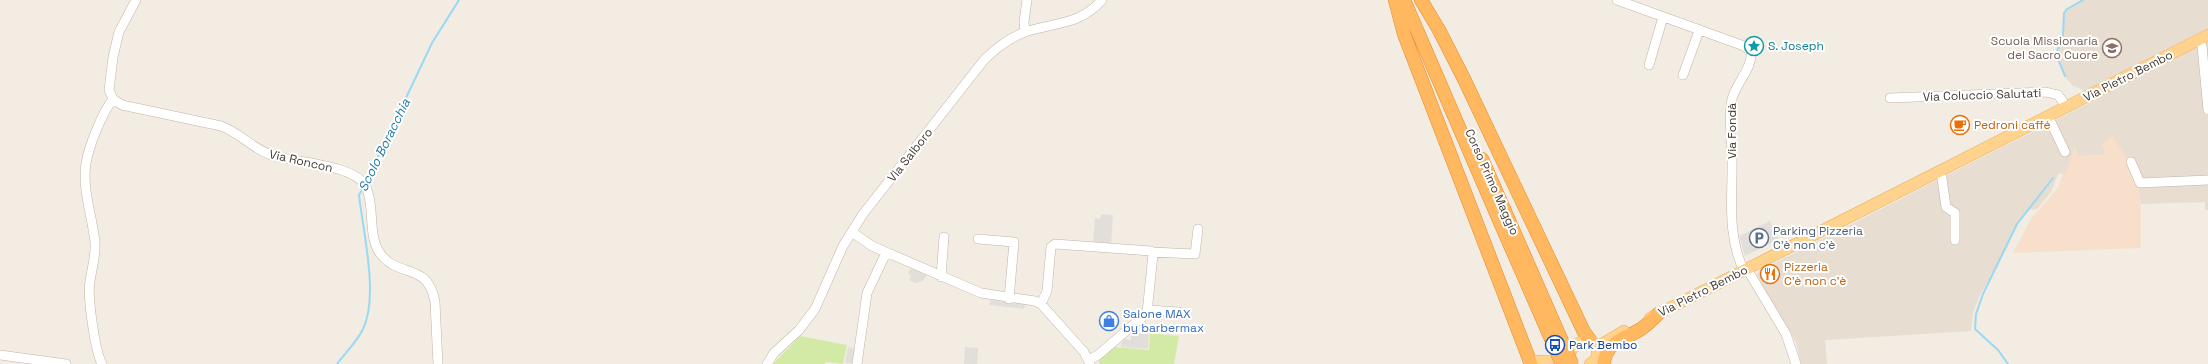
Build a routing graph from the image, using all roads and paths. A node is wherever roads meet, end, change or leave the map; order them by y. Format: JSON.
{"nodes":[{"id":1,"x":136,"y":0,"type":"edge"},
{"id":2,"x":1027,"y":0,"type":"edge"},
{"id":3,"x":1102,"y":0,"type":"edge"},
{"id":4,"x":1395,"y":0,"type":"edge"},
{"id":5,"x":1404,"y":0,"type":"edge"},
{"id":6,"x":1412,"y":0,"type":"edge"},
{"id":7,"x":1421,"y":0,"type":"edge"},
{"id":8,"x":1617,"y":0,"type":"edge"},
{"id":9,"x":1663,"y":17,"type":"junction"},
{"id":10,"x":1699,"y":31,"type":"junction"},
{"id":11,"x":1025,"y":32,"type":"junction"},
{"id":12,"x":2204,"y":37,"type":"edge"},
{"id":13,"x":1649,"y":65,"type":"dead end"},
{"id":14,"x":1683,"y":75,"type":"dead end"},
{"id":15,"x":1890,"y":98,"type":"dead end"},
{"id":16,"x":113,"y":99,"type":"junction"},
{"id":17,"x":2067,"y":107,"type":"junction"},
{"id":18,"x":2208,"y":110,"type":"edge"},
{"id":19,"x":2048,"y":116,"type":"junction"},
{"id":20,"x":2065,"y":152,"type":"dead end"},
{"id":21,"x":2131,"y":162,"type":"dead end"},
{"id":22,"x":1939,"y":172,"type":"junction"},
{"id":23,"x":2208,"y":180,"type":"edge"},
{"id":24,"x":1500,"y":211,"type":"junction"},
{"id":25,"x":1198,"y":229,"type":"dead end"},
{"id":26,"x":852,"y":232,"type":"junction"},
{"id":27,"x":944,"y":237,"type":"dead end"},
{"id":28,"x":978,"y":239,"type":"dead end"},
{"id":29,"x":1955,"y":240,"type":"dead end"},
{"id":30,"x":886,"y":252,"type":"junction"},
{"id":31,"x":1152,"y":252,"type":"junction"},
{"id":32,"x":1746,"y":270,"type":"junction"},
{"id":33,"x":941,"y":277,"type":"junction"},
{"id":34,"x":1009,"y":299,"type":"junction"},
{"id":35,"x":1041,"y":304,"type":"junction"},
{"id":36,"x":1148,"y":310,"type":"junction"},
{"id":37,"x":1179,"y":312,"type":"dead end"},
{"id":38,"x":1658,"y":314,"type":"junction"},
{"id":39,"x":0,"y":355,"type":"edge"},
{"id":40,"x":1596,"y":356,"type":"edge"},
{"id":41,"x":97,"y":362,"type":"edge"},
{"id":42,"x":1090,"y":362,"type":"edge"},
{"id":43,"x":66,"y":364,"type":"edge"},
{"id":44,"x":438,"y":364,"type":"edge"},
{"id":45,"x":767,"y":364,"type":"edge"},
{"id":46,"x":857,"y":364,"type":"edge"},
{"id":47,"x":1531,"y":364,"type":"edge"},
{"id":48,"x":1562,"y":364,"type":"edge"},
{"id":49,"x":1572,"y":364,"type":"edge"},
{"id":50,"x":1576,"y":364,"type":"edge"},
{"id":51,"x":1580,"y":364,"type":"edge"},
{"id":52,"x":1796,"y":364,"type":"edge"}],
"edges":[{"from":1,"to":16,"type":"street"},
{"from":2,"to":11,"type":"street"},
{"from":3,"to":11,"type":"street","name":"Via Salboro"},
{"from":4,"to":47,"type":"highway"},
{"from":5,"to":24,"type":"highway","name":"Corso Primo Maggio"},
{"from":6,"to":24,"type":"highway","name":"Corso Primo Maggio"},
{"from":7,"to":40,"type":"highway"},
{"from":8,"to":9,"type":"street","name":"Via Fondà"},
{"from":9,"to":10,"type":"street","name":"Via Fondà"},
{"from":9,"to":13,"type":"street"},
{"from":10,"to":14,"type":"street"},
{"from":10,"to":32,"type":"street","name":"Via Fondà"},
{"from":11,"to":26,"type":"street","name":"Via Salboro"},
{"from":12,"to":17,"type":"main road","name":"Via Pietro Bembo"},
{"from":12,"to":18,"type":"street"},
{"from":15,"to":17,"type":"street","name":"Via Coluccio Salutati"},
{"from":16,"to":41,"type":"street"},
{"from":16,"to":44,"type":"street","name":"Via Roncon"},
{"from":17,"to":19,"type":"main road","name":"Via Pietro Bembo"},
{"from":19,"to":20,"type":"street"},
{"from":19,"to":22,"type":"main road","name":"Via Pietro Bembo"},
{"from":21,"to":23,"type":"street"},
{"from":22,"to":29,"type":"street"},
{"from":22,"to":32,"type":"main road","name":"Via Pietro Bembo"},
{"from":24,"to":48,"type":"highway","name":"Corso Primo Maggio","bridge":true},
{"from":24,"to":49,"type":"highway","name":"Corso Primo Maggio","bridge":true},
{"from":25,"to":31,"type":"street"},
{"from":26,"to":30,"type":"street"},
{"from":26,"to":45,"type":"street","name":"Via Salboro"},
{"from":27,"to":33,"type":"street"},
{"from":28,"to":34,"type":"street"},
{"from":30,"to":33,"type":"street"},
{"from":30,"to":46,"type":"street"},
{"from":31,"to":35,"type":"street"},
{"from":31,"to":36,"type":"street"},
{"from":32,"to":38,"type":"main road","name":"Via Pietro Bembo"},
{"from":32,"to":52,"type":"street"},
{"from":33,"to":34,"type":"street"},
{"from":34,"to":35,"type":"street"},
{"from":35,"to":42,"type":"street"},
{"from":36,"to":37,"type":"street"},
{"from":36,"to":42,"type":"street"},
{"from":38,"to":40,"type":"main road","name":"Via Pietro Bembo"},
{"from":38,"to":40,"type":"highway"},
{"from":39,"to":43,"type":"street"},
{"from":40,"to":47,"type":"main road","name":"Via Pietro Bembo"},
{"from":50,"to":51,"type":"main road"}]}
